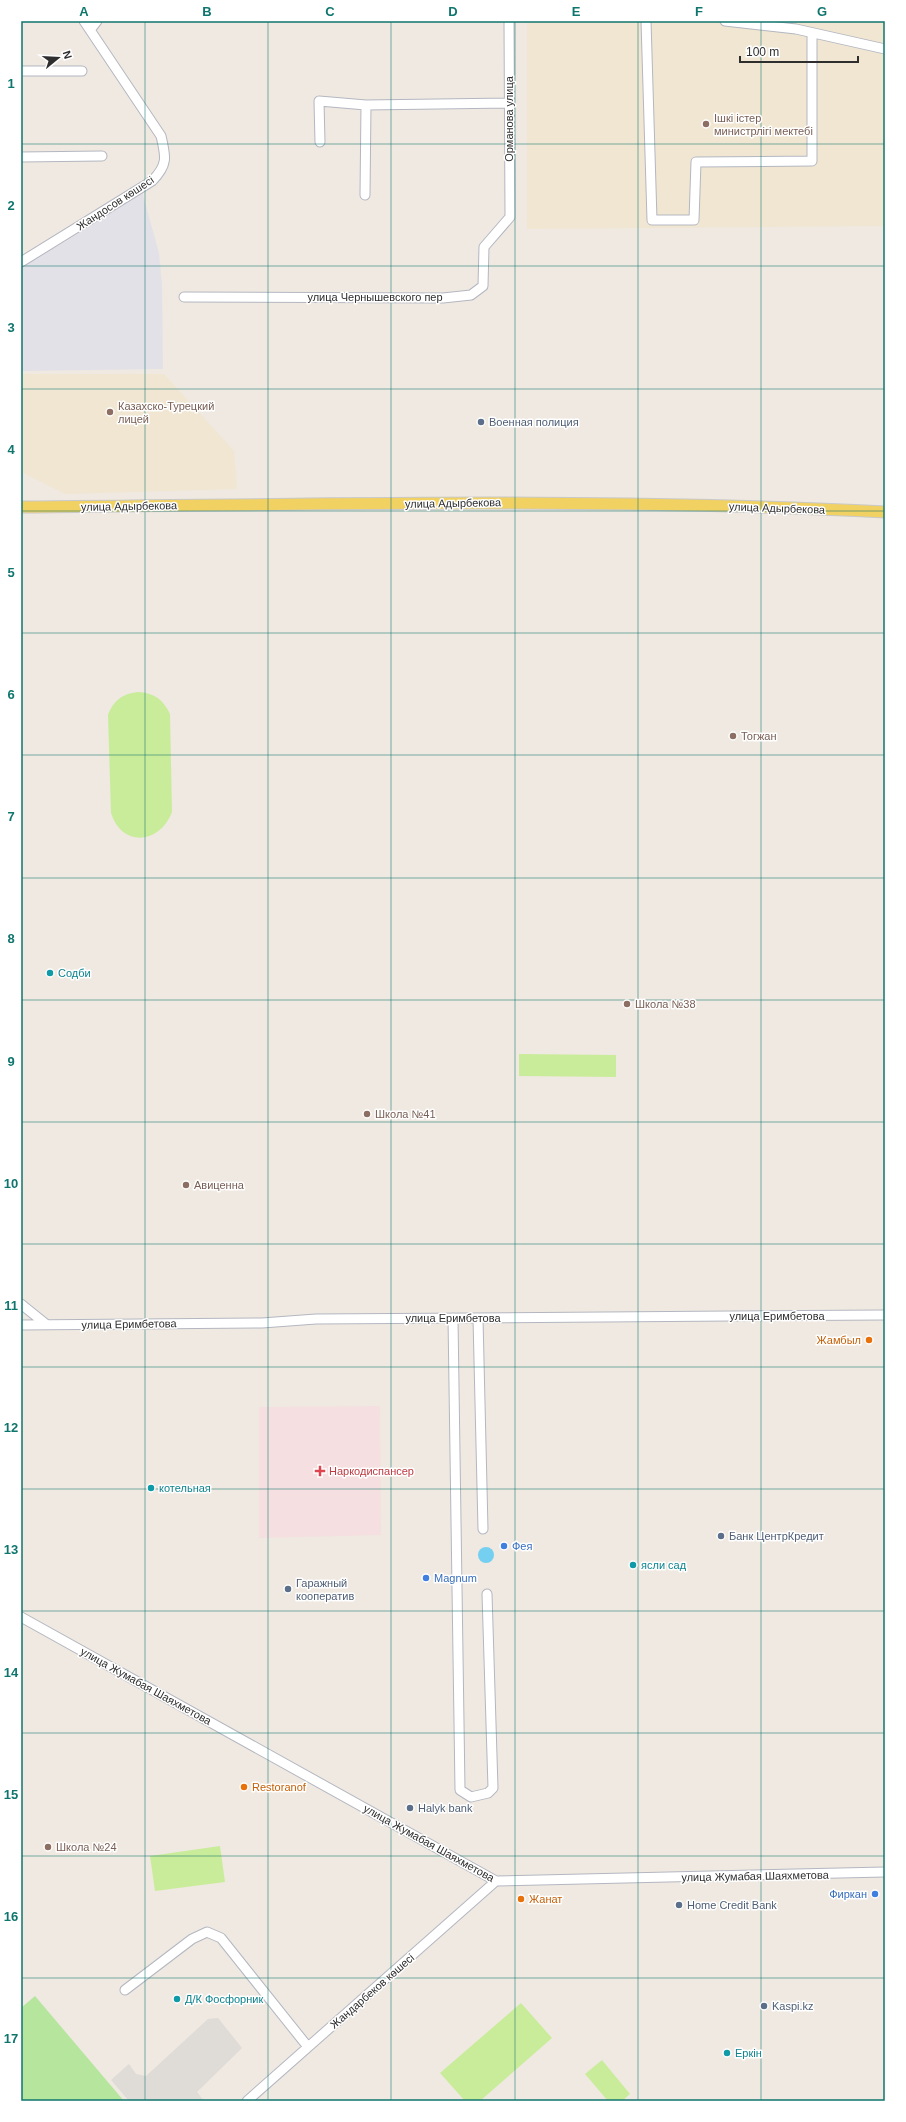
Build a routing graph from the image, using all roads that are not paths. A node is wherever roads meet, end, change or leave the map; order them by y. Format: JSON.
{"nodes":[{"id":1,"x":84,"y":21,"type":"edge"},
{"id":2,"x":97,"y":21,"type":"edge"},
{"id":3,"x":508,"y":21,"type":"edge"},
{"id":4,"x":646,"y":21,"type":"edge"},
{"id":5,"x":726,"y":21,"type":"edge"},
{"id":6,"x":90,"y":30,"type":"junction"},
{"id":7,"x":812,"y":33,"type":"junction"},
{"id":8,"x":885,"y":48,"type":"edge"},
{"id":9,"x":21,"y":71,"type":"edge"},
{"id":10,"x":82,"y":71,"type":"dead end"},
{"id":11,"x":509,"y":103,"type":"junction"},
{"id":12,"x":366,"y":105,"type":"junction"},
{"id":13,"x":320,"y":142,"type":"dead end"},
{"id":14,"x":102,"y":156,"type":"dead end"},
{"id":15,"x":21,"y":157,"type":"edge"},
{"id":16,"x":365,"y":195,"type":"dead end"},
{"id":17,"x":510,"y":217,"type":"joint"},
{"id":18,"x":21,"y":262,"type":"edge"},
{"id":19,"x":184,"y":297,"type":"dead end"},
{"id":20,"x":21,"y":507,"type":"edge"},
{"id":21,"x":885,"y":512,"type":"edge"},
{"id":22,"x":21,"y":1304,"type":"edge"},
{"id":23,"x":885,"y":1315,"type":"edge"},
{"id":24,"x":453,"y":1318,"type":"junction"},
{"id":25,"x":478,"y":1318,"type":"junction"},
{"id":26,"x":21,"y":1325,"type":"edge"},
{"id":27,"x":47,"y":1325,"type":"junction"},
{"id":28,"x":483,"y":1529,"type":"dead end"},
{"id":29,"x":487,"y":1594,"type":"dead end"},
{"id":30,"x":21,"y":1617,"type":"edge"},
{"id":31,"x":885,"y":1872,"type":"edge"},
{"id":32,"x":496,"y":1881,"type":"junction"},
{"id":33,"x":125,"y":1990,"type":"dead end"},
{"id":34,"x":308,"y":2048,"type":"junction"},
{"id":35,"x":248,"y":2101,"type":"edge"}],
"edges":[{"from":1,"to":6,"type":"street","name":"Жандосов көшесі"},
{"from":2,"to":6,"type":"street"},
{"from":3,"to":11,"type":"street","name":"Орманова улица"},
{"from":4,"to":7,"type":"street"},
{"from":5,"to":7,"type":"street"},
{"from":6,"to":18,"type":"street","name":"Жандосов көшесі"},
{"from":7,"to":8,"type":"street"},
{"from":9,"to":10,"type":"street"},
{"from":11,"to":12,"type":"street"},
{"from":11,"to":17,"type":"street","name":"Орманова улица"},
{"from":12,"to":13,"type":"street"},
{"from":12,"to":16,"type":"street"},
{"from":14,"to":15,"type":"street"},
{"from":17,"to":19,"type":"street","name":"улица Чернышевского пер"},
{"from":20,"to":21,"type":"main road","name":"улица Адырбекова"},
{"from":22,"to":27,"type":"street"},
{"from":23,"to":25,"type":"street","name":"улица Еримбетова"},
{"from":24,"to":25,"type":"street","name":"улица Еримбетова"},
{"from":24,"to":27,"type":"street","name":"улица Еримбетова"},
{"from":24,"to":29,"type":"street"},
{"from":25,"to":28,"type":"street"},
{"from":26,"to":27,"type":"street","name":"улица Еримбетова"},
{"from":30,"to":32,"type":"street","name":"улица Жумабая Шаяхметова"},
{"from":31,"to":32,"type":"street","name":"улица Жумабая Шаяхметова"},
{"from":32,"to":34,"type":"street","name":"Жандарбеков көшесі"},
{"from":33,"to":34,"type":"street"},
{"from":34,"to":35,"type":"street","name":"Жандарбеков көшесі"}]}
